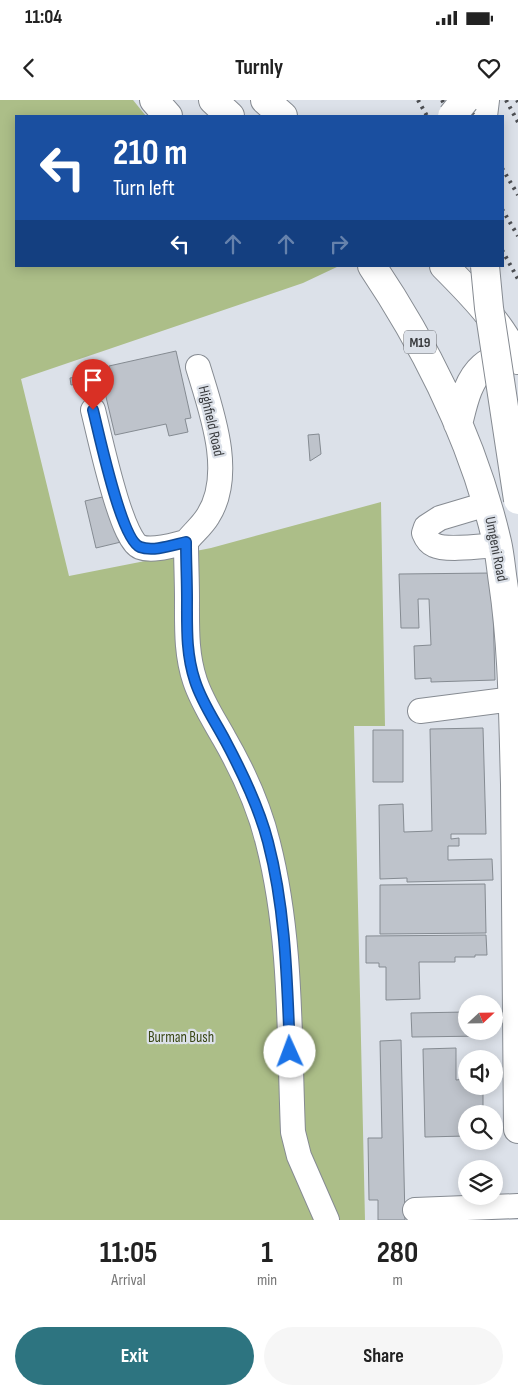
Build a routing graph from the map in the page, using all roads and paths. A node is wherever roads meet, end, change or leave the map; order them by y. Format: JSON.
{"nodes":[{"id":1,"x":154,"y":100,"type":"edge"},
{"id":2,"x":213,"y":100,"type":"edge"},
{"id":3,"x":265,"y":100,"type":"edge"},
{"id":4,"x":465,"y":100,"type":"edge"},
{"id":5,"x":485,"y":100,"type":"edge"},
{"id":6,"x":167,"y":115,"type":"edge"},
{"id":7,"x":229,"y":115,"type":"edge"},
{"id":8,"x":282,"y":115,"type":"edge"},
{"id":9,"x":453,"y":115,"type":"edge"},
{"id":10,"x":483,"y":115,"type":"edge"},
{"id":11,"x":373,"y":267,"type":"edge"},
{"id":12,"x":445,"y":267,"type":"edge"},
{"id":13,"x":485,"y":267,"type":"edge"},
{"id":14,"x":516,"y":355,"type":"edge"},
{"id":15,"x":198,"y":367,"type":"dead end"},
{"id":16,"x":93,"y":410,"type":"dead end"},
{"id":17,"x":458,"y":424,"type":"junction"},
{"id":18,"x":518,"y":500,"type":"edge"},
{"id":19,"x":488,"y":504,"type":"junction"},
{"id":20,"x":186,"y":542,"type":"junction"},
{"id":21,"x":498,"y":545,"type":"junction"},
{"id":22,"x":513,"y":699,"type":"junction"},
{"id":23,"x":420,"y":711,"type":"dead end"},
{"id":24,"x":518,"y":1129,"type":"edge"},
{"id":25,"x":518,"y":1206,"type":"edge"},
{"id":26,"x":415,"y":1210,"type":"dead end"},
{"id":27,"x":327,"y":1220,"type":"edge"}],
"edges":[{"from":1,"to":6,"type":"main road"},
{"from":2,"to":7,"type":"main road"},
{"from":3,"to":8,"type":"main road"},
{"from":4,"to":9,"type":"main road","bridge":true},
{"from":5,"to":10,"type":"main road"},
{"from":11,"to":17,"type":"main road","name":"Umgeni Road","number":"M19"},
{"from":12,"to":14,"type":"main road"},
{"from":13,"to":18,"type":"main road","bridge":true},
{"from":14,"to":17,"type":"main road"},
{"from":15,"to":20,"type":"lane","name":"Highfield Road"},
{"from":16,"to":20,"type":"lane"},
{"from":17,"to":19,"type":"main road","name":"Umgeni Road","number":"M19"},
{"from":19,"to":21,"type":"main road","name":"Umgeni Road","number":"M19"},
{"from":19,"to":21,"type":"lane"},
{"from":20,"to":27,"type":"lane"},
{"from":21,"to":22,"type":"main road","name":"Umgeni Road","number":"M19"},
{"from":22,"to":23,"type":"lane"},
{"from":22,"to":24,"type":"main road","name":"Umgeni Road","number":"M19"},
{"from":25,"to":26,"type":"lane"}]}
